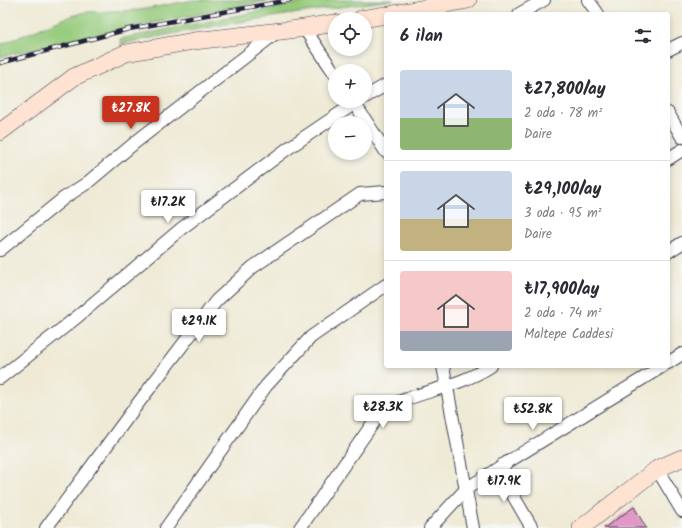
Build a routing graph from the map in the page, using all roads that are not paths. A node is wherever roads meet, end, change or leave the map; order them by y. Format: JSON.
{"nodes":[{"id":1,"x":468,"y":0,"type":"edge"},
{"id":2,"x":544,"y":0,"type":"edge"},
{"id":3,"x":588,"y":0,"type":"edge"},
{"id":4,"x":404,"y":12,"type":"edge"},
{"id":5,"x":523,"y":12,"type":"edge"},
{"id":6,"x":597,"y":12,"type":"edge"},
{"id":7,"x":384,"y":15,"type":"edge"},
{"id":8,"x":372,"y":17,"type":"edge"},
{"id":9,"x":328,"y":24,"type":"edge"},
{"id":10,"x":304,"y":28,"type":"junction"},
{"id":11,"x":278,"y":31,"type":"junction"},
{"id":12,"x":682,"y":43,"type":"edge"},
{"id":13,"x":670,"y":49,"type":"edge"},
{"id":14,"x":328,"y":64,"type":"edge"},
{"id":15,"x":384,"y":86,"type":"edge"},
{"id":16,"x":372,"y":93,"type":"edge"},
{"id":17,"x":348,"y":108,"type":"edge"},
{"id":18,"x":362,"y":108,"type":"edge"},
{"id":19,"x":670,"y":116,"type":"edge"},
{"id":20,"x":0,"y":132,"type":"edge"},
{"id":21,"x":682,"y":137,"type":"edge"},
{"id":22,"x":384,"y":148,"type":"edge"},
{"id":23,"x":682,"y":150,"type":"edge"},
{"id":24,"x":670,"y":158,"type":"edge"},
{"id":25,"x":384,"y":192,"type":"edge"},
{"id":26,"x":682,"y":243,"type":"edge"},
{"id":27,"x":0,"y":250,"type":"edge"},
{"id":28,"x":670,"y":251,"type":"edge"},
{"id":29,"x":384,"y":286,"type":"edge"},
{"id":30,"x":682,"y":354,"type":"edge"},
{"id":31,"x":670,"y":361,"type":"edge"},
{"id":32,"x":443,"y":368,"type":"edge"},
{"id":33,"x":489,"y":368,"type":"edge"},
{"id":34,"x":659,"y":368,"type":"edge"},
{"id":35,"x":0,"y":378,"type":"edge"},
{"id":36,"x":446,"y":387,"type":"junction"},
{"id":37,"x":682,"y":458,"type":"edge"},
{"id":38,"x":502,"y":465,"type":"junction"},
{"id":39,"x":657,"y":470,"type":"junction"},
{"id":40,"x":466,"y":489,"type":"junction"},
{"id":41,"x":682,"y":511,"type":"edge"},
{"id":42,"x":46,"y":528,"type":"edge"},
{"id":43,"x":166,"y":528,"type":"edge"},
{"id":44,"x":300,"y":528,"type":"edge"},
{"id":45,"x":430,"y":528,"type":"edge"},
{"id":46,"x":473,"y":528,"type":"edge"},
{"id":47,"x":532,"y":528,"type":"edge"},
{"id":48,"x":581,"y":528,"type":"edge"}],
"edges":[{"from":1,"to":4,"type":"street"},
{"from":2,"to":5,"type":"street"},
{"from":3,"to":6,"type":"street"},
{"from":7,"to":8,"type":"street"},
{"from":9,"to":10,"type":"street"},
{"from":10,"to":11,"type":"street"},
{"from":10,"to":14,"type":"street"},
{"from":11,"to":20,"type":"street"},
{"from":11,"to":27,"type":"street"},
{"from":12,"to":13,"type":"street"},
{"from":15,"to":16,"type":"street"},
{"from":17,"to":35,"type":"street"},
{"from":18,"to":22,"type":"street"},
{"from":19,"to":21,"type":"street"},
{"from":23,"to":24,"type":"street"},
{"from":25,"to":42,"type":"street"},
{"from":26,"to":28,"type":"street"},
{"from":29,"to":43,"type":"street"},
{"from":30,"to":31,"type":"street"},
{"from":32,"to":36,"type":"street"},
{"from":33,"to":36,"type":"street"},
{"from":34,"to":38,"type":"street"},
{"from":36,"to":40,"type":"street"},
{"from":36,"to":44,"type":"street"},
{"from":37,"to":39,"type":"street"},
{"from":38,"to":40,"type":"street"},
{"from":38,"to":47,"type":"street"},
{"from":39,"to":41,"type":"street"},
{"from":39,"to":48,"type":"street"},
{"from":40,"to":45,"type":"street"},
{"from":40,"to":46,"type":"street"}]}
